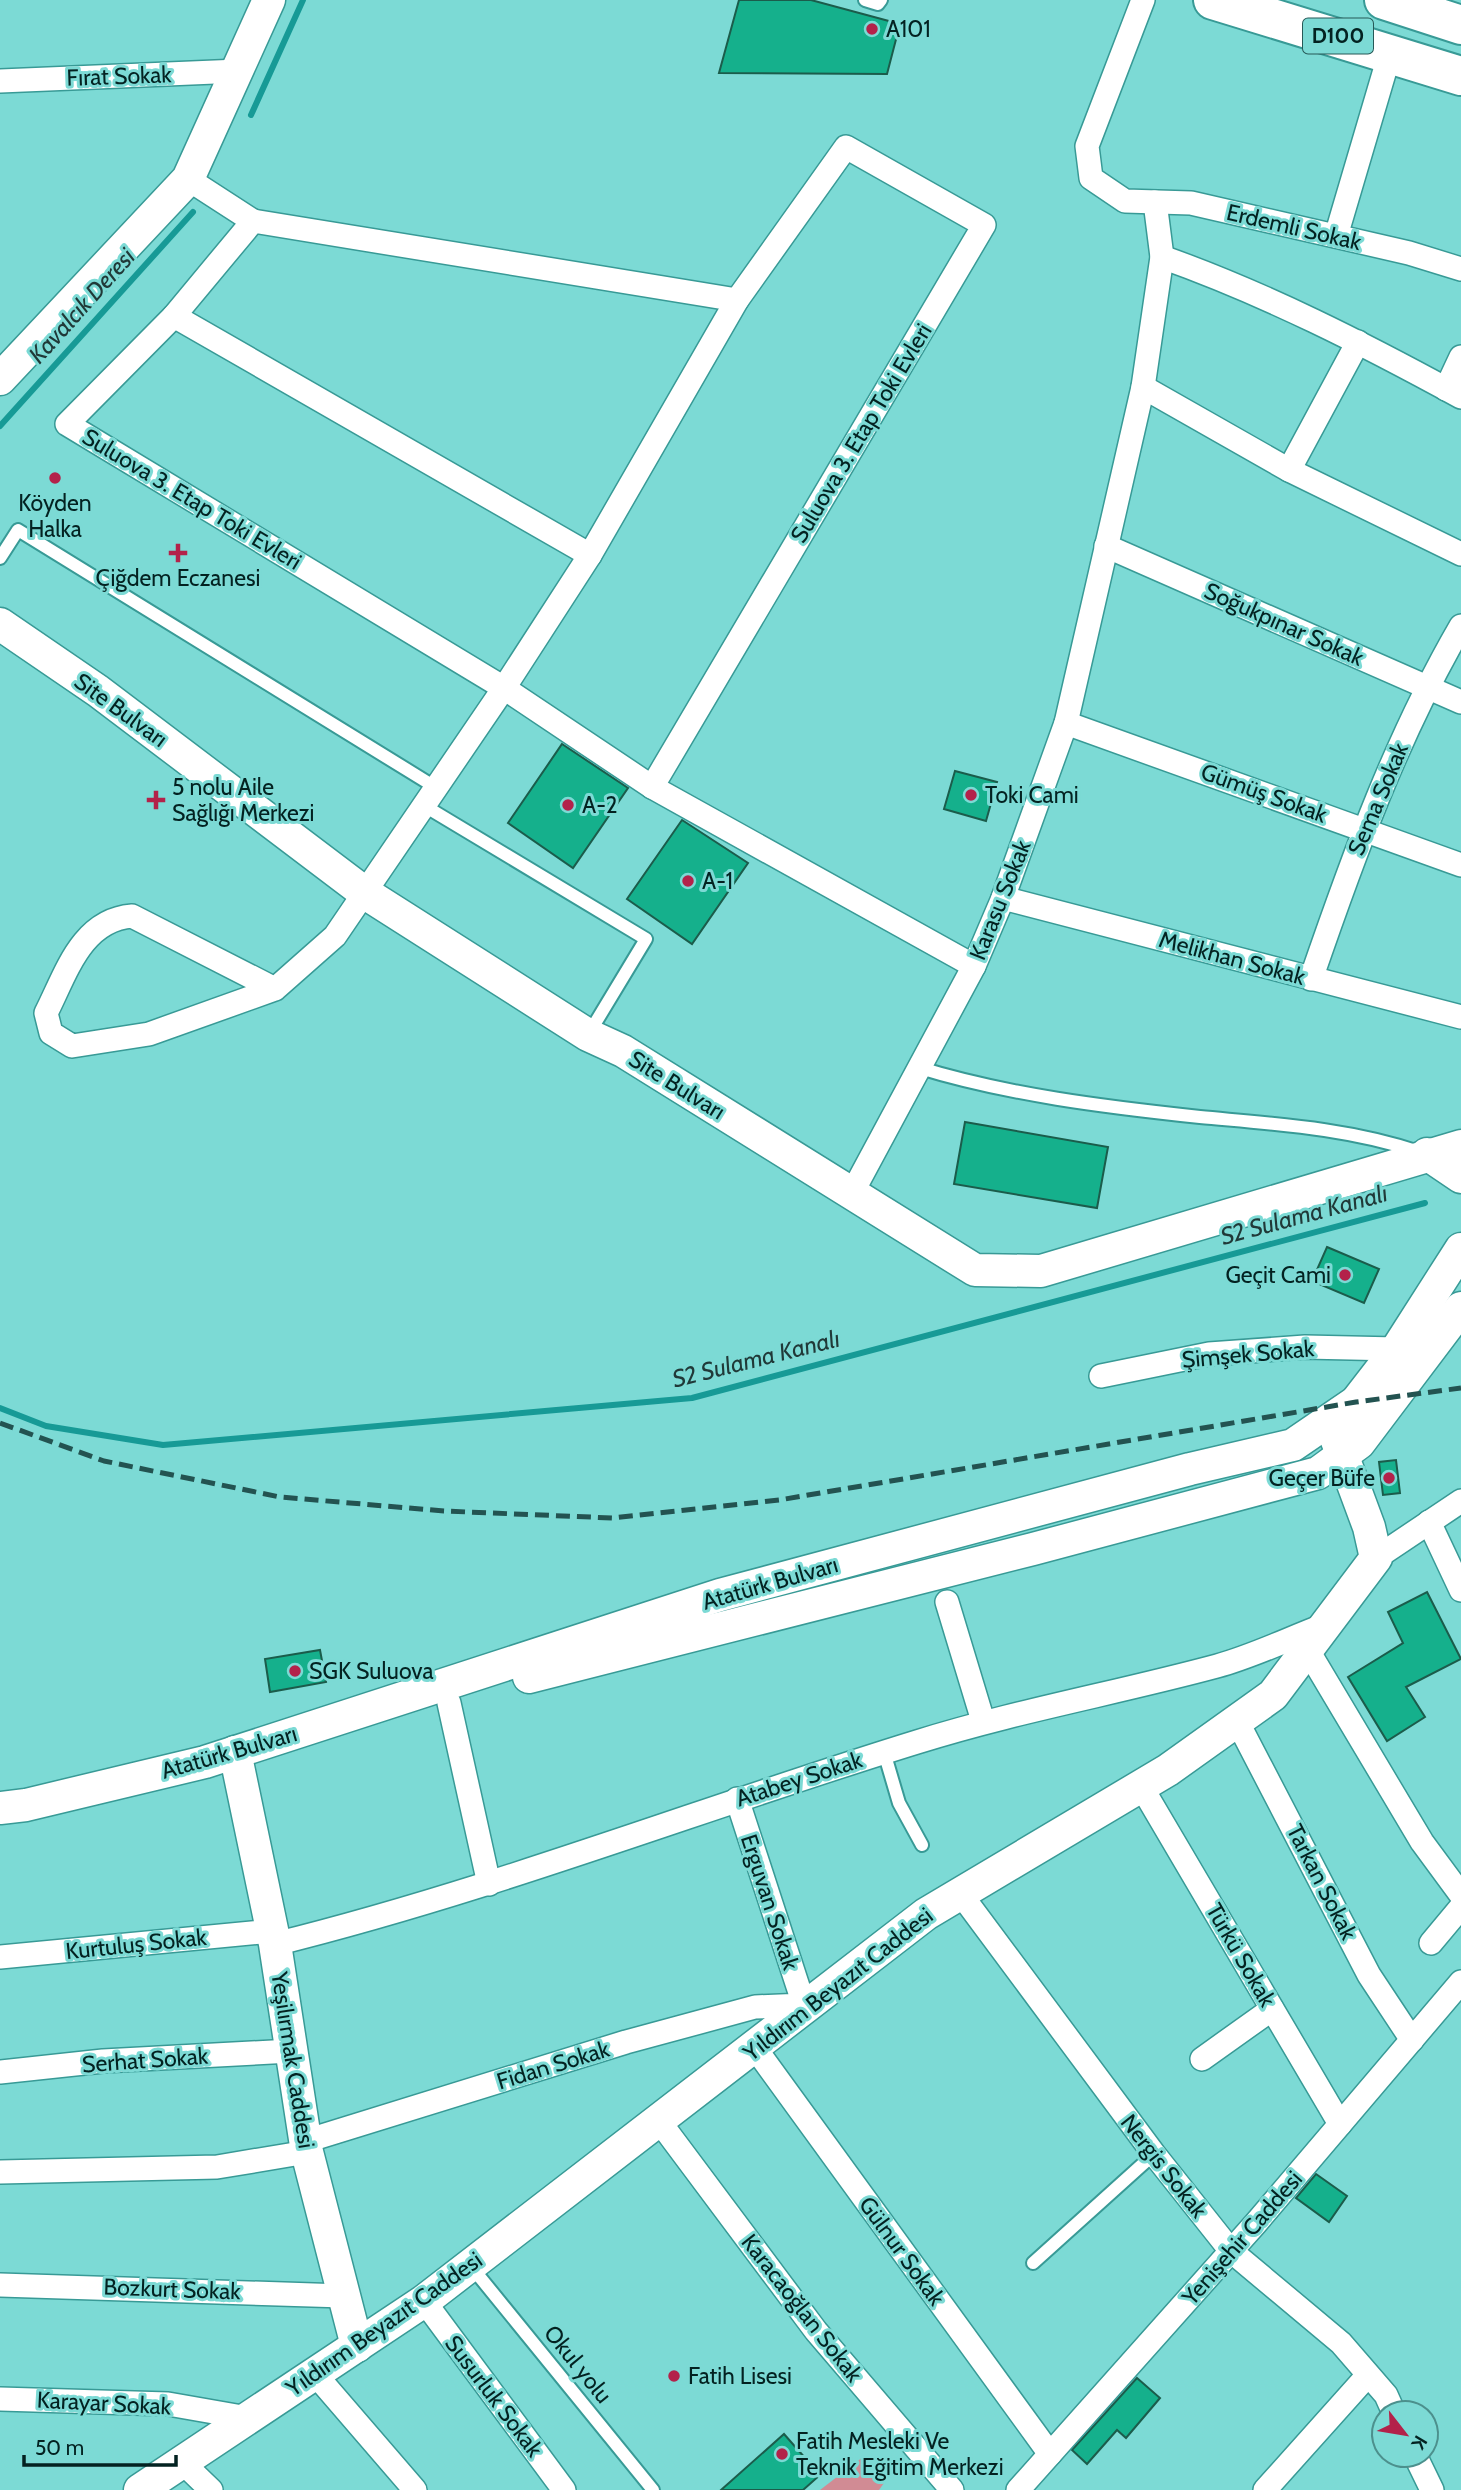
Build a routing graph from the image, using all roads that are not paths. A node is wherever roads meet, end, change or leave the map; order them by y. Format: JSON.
{"nodes":[{"id":1,"x":268,"y":0,"type":"edge"},
{"id":2,"x":865,"y":0,"type":"edge"},
{"id":3,"x":881,"y":0,"type":"edge"},
{"id":4,"x":1143,"y":0,"type":"edge"},
{"id":5,"x":1213,"y":0,"type":"edge"},
{"id":6,"x":1384,"y":0,"type":"edge"},
{"id":7,"x":1461,"y":25,"type":"edge"},
{"id":8,"x":1390,"y":53,"type":"junction"},
{"id":9,"x":239,"y":71,"type":"junction"},
{"id":10,"x":1461,"y":76,"type":"edge"},
{"id":11,"x":0,"y":81,"type":"edge"},
{"id":12,"x":188,"y":179,"type":"junction"},
{"id":13,"x":1155,"y":202,"type":"junction"},
{"id":14,"x":253,"y":221,"type":"junction"},
{"id":15,"x":1336,"y":236,"type":"junction"},
{"id":16,"x":1162,"y":257,"type":"junction"},
{"id":17,"x":1461,"y":269,"type":"edge"},
{"id":18,"x":737,"y":300,"type":"junction"},
{"id":19,"x":174,"y":316,"type":"junction"},
{"id":20,"x":1357,"y":342,"type":"junction"},
{"id":21,"x":1461,"y":357,"type":"edge"},
{"id":22,"x":0,"y":379,"type":"edge"},
{"id":23,"x":1143,"y":387,"type":"junction"},
{"id":24,"x":1454,"y":393,"type":"edge"},
{"id":25,"x":1290,"y":470,"type":"junction"},
{"id":26,"x":1106,"y":546,"type":"junction"},
{"id":27,"x":1461,"y":554,"type":"edge"},
{"id":28,"x":590,"y":555,"type":"junction"},
{"id":29,"x":0,"y":558,"type":"edge"},
{"id":30,"x":0,"y":624,"type":"edge"},
{"id":31,"x":1461,"y":626,"type":"edge"},
{"id":32,"x":1427,"y":686,"type":"junction"},
{"id":33,"x":504,"y":688,"type":"junction"},
{"id":34,"x":1461,"y":702,"type":"edge"},
{"id":35,"x":1066,"y":723,"type":"junction"},
{"id":36,"x":652,"y":787,"type":"junction"},
{"id":37,"x":429,"y":796,"type":"junction"},
{"id":38,"x":1363,"y":828,"type":"junction"},
{"id":39,"x":1461,"y":865,"type":"edge"},
{"id":40,"x":365,"y":893,"type":"junction"},
{"id":41,"x":1003,"y":898,"type":"junction"},
{"id":42,"x":974,"y":966,"type":"junction"},
{"id":43,"x":1311,"y":979,"type":"junction"},
{"id":44,"x":275,"y":989,"type":"junction"},
{"id":45,"x":1461,"y":1017,"type":"edge"},
{"id":46,"x":588,"y":1035,"type":"junction"},
{"id":47,"x":917,"y":1067,"type":"junction"},
{"id":48,"x":1461,"y":1146,"type":"edge"},
{"id":49,"x":1427,"y":1154,"type":"junction"},
{"id":50,"x":1461,"y":1177,"type":"edge"},
{"id":51,"x":852,"y":1193,"type":"junction"},
{"id":52,"x":1461,"y":1249,"type":"edge"},
{"id":53,"x":1461,"y":1308,"type":"edge"},
{"id":54,"x":1461,"y":1348,"type":"edge"},
{"id":55,"x":1411,"y":1353,"type":"junction"},
{"id":56,"x":1101,"y":1376,"type":"dead end"},
{"id":57,"x":1356,"y":1402,"type":"junction"},
{"id":58,"x":1341,"y":1455,"type":"junction"},
{"id":59,"x":1461,"y":1501,"type":"edge"},
{"id":60,"x":1429,"y":1522,"type":"junction"},
{"id":61,"x":1376,"y":1558,"type":"junction"},
{"id":62,"x":1461,"y":1590,"type":"edge"},
{"id":63,"x":947,"y":1602,"type":"dead end"},
{"id":64,"x":1326,"y":1624,"type":"junction"},
{"id":65,"x":1307,"y":1649,"type":"junction"},
{"id":66,"x":449,"y":1703,"type":"junction"},
{"id":67,"x":983,"y":1721,"type":"junction"},
{"id":68,"x":1237,"y":1721,"type":"junction"},
{"id":69,"x":884,"y":1752,"type":"junction"},
{"id":70,"x":238,"y":1762,"type":"junction"},
{"id":71,"x":1142,"y":1786,"type":"junction"},
{"id":72,"x":737,"y":1799,"type":"junction"},
{"id":73,"x":0,"y":1808,"type":"edge"},
{"id":74,"x":0,"y":1828,"type":"edge"},
{"id":75,"x":922,"y":1845,"type":"dead end"},
{"id":76,"x":489,"y":1884,"type":"junction"},
{"id":77,"x":960,"y":1893,"type":"junction"},
{"id":78,"x":1461,"y":1895,"type":"edge"},
{"id":79,"x":1461,"y":1907,"type":"edge"},
{"id":80,"x":273,"y":1937,"type":"junction"},
{"id":81,"x":1431,"y":1943,"type":"dead end"},
{"id":82,"x":0,"y":1957,"type":"edge"},
{"id":83,"x":1461,"y":1982,"type":"edge"},
{"id":84,"x":804,"y":2005,"type":"junction"},
{"id":85,"x":1272,"y":2009,"type":"junction"},
{"id":86,"x":1412,"y":2040,"type":"junction"},
{"id":87,"x":755,"y":2048,"type":"junction"},
{"id":88,"x":291,"y":2051,"type":"junction"},
{"id":89,"x":1202,"y":2059,"type":"dead end"},
{"id":90,"x":0,"y":2072,"type":"edge"},
{"id":91,"x":659,"y":2121,"type":"junction"},
{"id":92,"x":1340,"y":2124,"type":"junction"},
{"id":93,"x":307,"y":2146,"type":"junction"},
{"id":94,"x":1154,"y":2154,"type":"junction"},
{"id":95,"x":0,"y":2172,"type":"edge"},
{"id":96,"x":1231,"y":2251,"type":"junction"},
{"id":97,"x":1033,"y":2263,"type":"dead end"},
{"id":98,"x":470,"y":2265,"type":"junction"},
{"id":99,"x":0,"y":2285,"type":"edge"},
{"id":100,"x":344,"y":2296,"type":"junction"},
{"id":101,"x":424,"y":2301,"type":"junction"},
{"id":102,"x":357,"y":2346,"type":"junction"},
{"id":103,"x":315,"y":2374,"type":"junction"},
{"id":104,"x":1368,"y":2375,"type":"junction"},
{"id":105,"x":0,"y":2399,"type":"edge"},
{"id":106,"x":1388,"y":2399,"type":"edge"},
{"id":107,"x":248,"y":2418,"type":"junction"},
{"id":108,"x":1050,"y":2454,"type":"junction"},
{"id":109,"x":183,"y":2462,"type":"junction"},
{"id":110,"x":1422,"y":2469,"type":"edge"},
{"id":111,"x":140,"y":2490,"type":"edge"},
{"id":112,"x":211,"y":2490,"type":"edge"},
{"id":113,"x":415,"y":2490,"type":"edge"},
{"id":114,"x":564,"y":2490,"type":"edge"},
{"id":115,"x":653,"y":2490,"type":"edge"},
{"id":116,"x":952,"y":2490,"type":"edge"},
{"id":117,"x":1018,"y":2490,"type":"edge"},
{"id":118,"x":1265,"y":2490,"type":"edge"},
{"id":119,"x":1432,"y":2490,"type":"edge"}],
"edges":[{"from":1,"to":9,"type":"street"},
{"from":2,"to":3,"type":"lane"},
{"from":4,"to":13,"type":"street","name":"Erdemli Sokak"},
{"from":5,"to":8,"type":"highway","number":"D100"},
{"from":6,"to":7,"type":"highway","number":"D100"},
{"from":8,"to":10,"type":"highway","number":"D100"},
{"from":8,"to":15,"type":"street"},
{"from":9,"to":11,"type":"street","name":"Fırat Sokak"},
{"from":9,"to":12,"type":"street"},
{"from":12,"to":14,"type":"street"},
{"from":12,"to":22,"type":"street"},
{"from":13,"to":15,"type":"street","name":"Erdemli Sokak"},
{"from":13,"to":16,"type":"street","name":"Karasu Sokak"},
{"from":14,"to":18,"type":"street"},
{"from":14,"to":19,"type":"street","name":"Suluova 3. Etap Toki Evleri"},
{"from":15,"to":17,"type":"street","name":"Erdemli Sokak"},
{"from":16,"to":20,"type":"street"},
{"from":16,"to":23,"type":"street","name":"Karasu Sokak"},
{"from":18,"to":28,"type":"street","name":"Suluova 3. Etap Toki Evleri"},
{"from":18,"to":36,"type":"street","name":"Suluova 3. Etap Toki Evleri"},
{"from":19,"to":28,"type":"street"},
{"from":19,"to":33,"type":"street","name":"Suluova 3. Etap Toki Evleri"},
{"from":20,"to":24,"type":"street"},
{"from":20,"to":25,"type":"street"},
{"from":21,"to":24,"type":"street"},
{"from":23,"to":25,"type":"street"},
{"from":23,"to":26,"type":"street","name":"Karasu Sokak"},
{"from":25,"to":27,"type":"street"},
{"from":26,"to":32,"type":"street","name":"Soğukpınar Sokak"},
{"from":26,"to":35,"type":"street","name":"Karasu Sokak"},
{"from":28,"to":33,"type":"street","name":"Suluova 3. Etap Toki Evleri"},
{"from":29,"to":37,"type":"lane"},
{"from":30,"to":40,"type":"street","name":"Site Bulvarı"},
{"from":31,"to":32,"type":"street","name":"Sema Sokak"},
{"from":32,"to":34,"type":"street","name":"Soğukpınar Sokak"},
{"from":32,"to":38,"type":"street","name":"Sema Sokak"},
{"from":33,"to":36,"type":"street","name":"Suluova 3. Etap Toki Evleri"},
{"from":33,"to":37,"type":"street","name":"Suluova 3. Etap Toki Evleri"},
{"from":35,"to":38,"type":"street","name":"Gümüş Sokak"},
{"from":35,"to":41,"type":"street","name":"Karasu Sokak"},
{"from":36,"to":42,"type":"street"},
{"from":37,"to":40,"type":"street","name":"Suluova 3. Etap Toki Evleri"},
{"from":37,"to":46,"type":"lane"},
{"from":38,"to":39,"type":"street","name":"Gümüş Sokak"},
{"from":38,"to":43,"type":"street","name":"Sema Sokak"},
{"from":40,"to":44,"type":"street","name":"Suluova 3. Etap Toki Evleri"},
{"from":40,"to":46,"type":"street","name":"Site Bulvarı"},
{"from":41,"to":42,"type":"street","name":"Karasu Sokak"},
{"from":41,"to":43,"type":"street","name":"Melikhan Sokak"},
{"from":42,"to":47,"type":"street","name":"Karasu Sokak"},
{"from":43,"to":45,"type":"street","name":"Melikhan Sokak"},
{"from":44,"to":44,"type":"street","name":"Suluova 3. Etap Toki Evleri"},
{"from":46,"to":51,"type":"street","name":"Site Bulvarı"},
{"from":47,"to":49,"type":"lane"},
{"from":47,"to":51,"type":"street","name":"Karasu Sokak"},
{"from":48,"to":49,"type":"street","name":"Site Bulvarı"},
{"from":49,"to":50,"type":"street"},
{"from":49,"to":51,"type":"street","name":"Site Bulvarı"},
{"from":52,"to":55,"type":"street","name":"Atatürk Bulvarı"},
{"from":53,"to":55,"type":"street","name":"Atatürk Bulvarı"},
{"from":54,"to":55,"type":"street"},
{"from":55,"to":56,"type":"street","name":"Şimşek Sokak"},
{"from":55,"to":57,"type":"street","name":"Atatürk Bulvarı"},
{"from":55,"to":58,"type":"street","name":"Atatürk Bulvarı"},
{"from":57,"to":58,"type":"street"},
{"from":57,"to":70,"type":"street","name":"Atatürk Bulvarı"},
{"from":58,"to":61,"type":"street"},
{"from":58,"to":66,"type":"street","name":"Atatürk Bulvarı"},
{"from":59,"to":60,"type":"street"},
{"from":60,"to":61,"type":"street"},
{"from":60,"to":62,"type":"street"},
{"from":61,"to":64,"type":"street","name":"Yıldırım Beyazıt Caddesi"},
{"from":63,"to":67,"type":"street"},
{"from":64,"to":65,"type":"street","name":"Yıldırım Beyazıt Caddesi"},
{"from":64,"to":67,"type":"street","name":"Atabey Sokak"},
{"from":65,"to":68,"type":"street","name":"Yıldırım Beyazıt Caddesi"},
{"from":65,"to":78,"type":"street"},
{"from":66,"to":70,"type":"street","name":"Atatürk Bulvarı"},
{"from":66,"to":76,"type":"street"},
{"from":67,"to":69,"type":"street","name":"Atabey Sokak"},
{"from":68,"to":71,"type":"street","name":"Yıldırım Beyazıt Caddesi"},
{"from":68,"to":86,"type":"street","name":"Tarkan Sokak"},
{"from":69,"to":72,"type":"street","name":"Atabey Sokak"},
{"from":69,"to":75,"type":"lane"},
{"from":70,"to":73,"type":"street","name":"Atatürk Bulvarı"},
{"from":70,"to":74,"type":"street","name":"Atatürk Bulvarı"},
{"from":70,"to":80,"type":"street","name":"Yeşilırmak Caddesi"},
{"from":71,"to":77,"type":"street","name":"Yıldırım Beyazıt Caddesi"},
{"from":71,"to":85,"type":"street","name":"Türkü Sokak"},
{"from":72,"to":76,"type":"street","name":"Atabey Sokak"},
{"from":72,"to":84,"type":"street","name":"Erguvan Sokak"},
{"from":76,"to":80,"type":"street","name":"Atabey Sokak"},
{"from":77,"to":84,"type":"street","name":"Yıldırım Beyazıt Caddesi"},
{"from":77,"to":94,"type":"street","name":"Nergis Sokak"},
{"from":79,"to":81,"type":"street"},
{"from":80,"to":82,"type":"street","name":"Kurtuluş Sokak"},
{"from":80,"to":88,"type":"street","name":"Yeşilırmak Caddesi"},
{"from":83,"to":86,"type":"street","name":"Yenişehir Caddesi"},
{"from":84,"to":87,"type":"street","name":"Yıldırım Beyazıt Caddesi"},
{"from":84,"to":93,"type":"street","name":"Fidan Sokak"},
{"from":85,"to":89,"type":"street"},
{"from":85,"to":92,"type":"street","name":"Türkü Sokak"},
{"from":86,"to":92,"type":"street","name":"Yenişehir Caddesi"},
{"from":87,"to":91,"type":"street","name":"Yıldırım Beyazıt Caddesi"},
{"from":87,"to":108,"type":"street","name":"Gülnur Sokak"},
{"from":88,"to":90,"type":"street","name":"Serhat Sokak"},
{"from":88,"to":93,"type":"street","name":"Yeşilırmak Caddesi"},
{"from":91,"to":98,"type":"street","name":"Yıldırım Beyazıt Caddesi"},
{"from":91,"to":116,"type":"street","name":"Karacaoğlan Sokak"},
{"from":92,"to":96,"type":"street","name":"Yenişehir Caddesi"},
{"from":93,"to":95,"type":"street","name":"Fidan Sokak"},
{"from":93,"to":100,"type":"street","name":"Yeşilırmak Caddesi"},
{"from":94,"to":96,"type":"street","name":"Nergis Sokak"},
{"from":94,"to":97,"type":"lane"},
{"from":96,"to":104,"type":"street","name":"Nergis Sokak"},
{"from":96,"to":108,"type":"street","name":"Yenişehir Caddesi"},
{"from":98,"to":101,"type":"street","name":"Yıldırım Beyazıt Caddesi"},
{"from":98,"to":115,"type":"lane","name":"Okul yolu"},
{"from":99,"to":100,"type":"street","name":"Bozkurt Sokak"},
{"from":100,"to":102,"type":"street","name":"Yeşilırmak Caddesi"},
{"from":101,"to":102,"type":"street","name":"Yıldırım Beyazıt Caddesi"},
{"from":101,"to":114,"type":"street","name":"Susurluk Sokak"},
{"from":102,"to":103,"type":"street","name":"Yıldırım Beyazıt Caddesi"},
{"from":103,"to":107,"type":"street","name":"Yıldırım Beyazıt Caddesi"},
{"from":103,"to":113,"type":"street"},
{"from":104,"to":106,"type":"street","name":"Nergis Sokak"},
{"from":104,"to":118,"type":"street"},
{"from":105,"to":107,"type":"street","name":"Karayar Sokak"},
{"from":107,"to":109,"type":"street","name":"Yıldırım Beyazıt Caddesi"},
{"from":108,"to":117,"type":"street","name":"Yenişehir Caddesi"},
{"from":109,"to":111,"type":"street","name":"Yıldırım Beyazıt Caddesi"},
{"from":109,"to":112,"type":"street"},
{"from":110,"to":119,"type":"street"}]}
